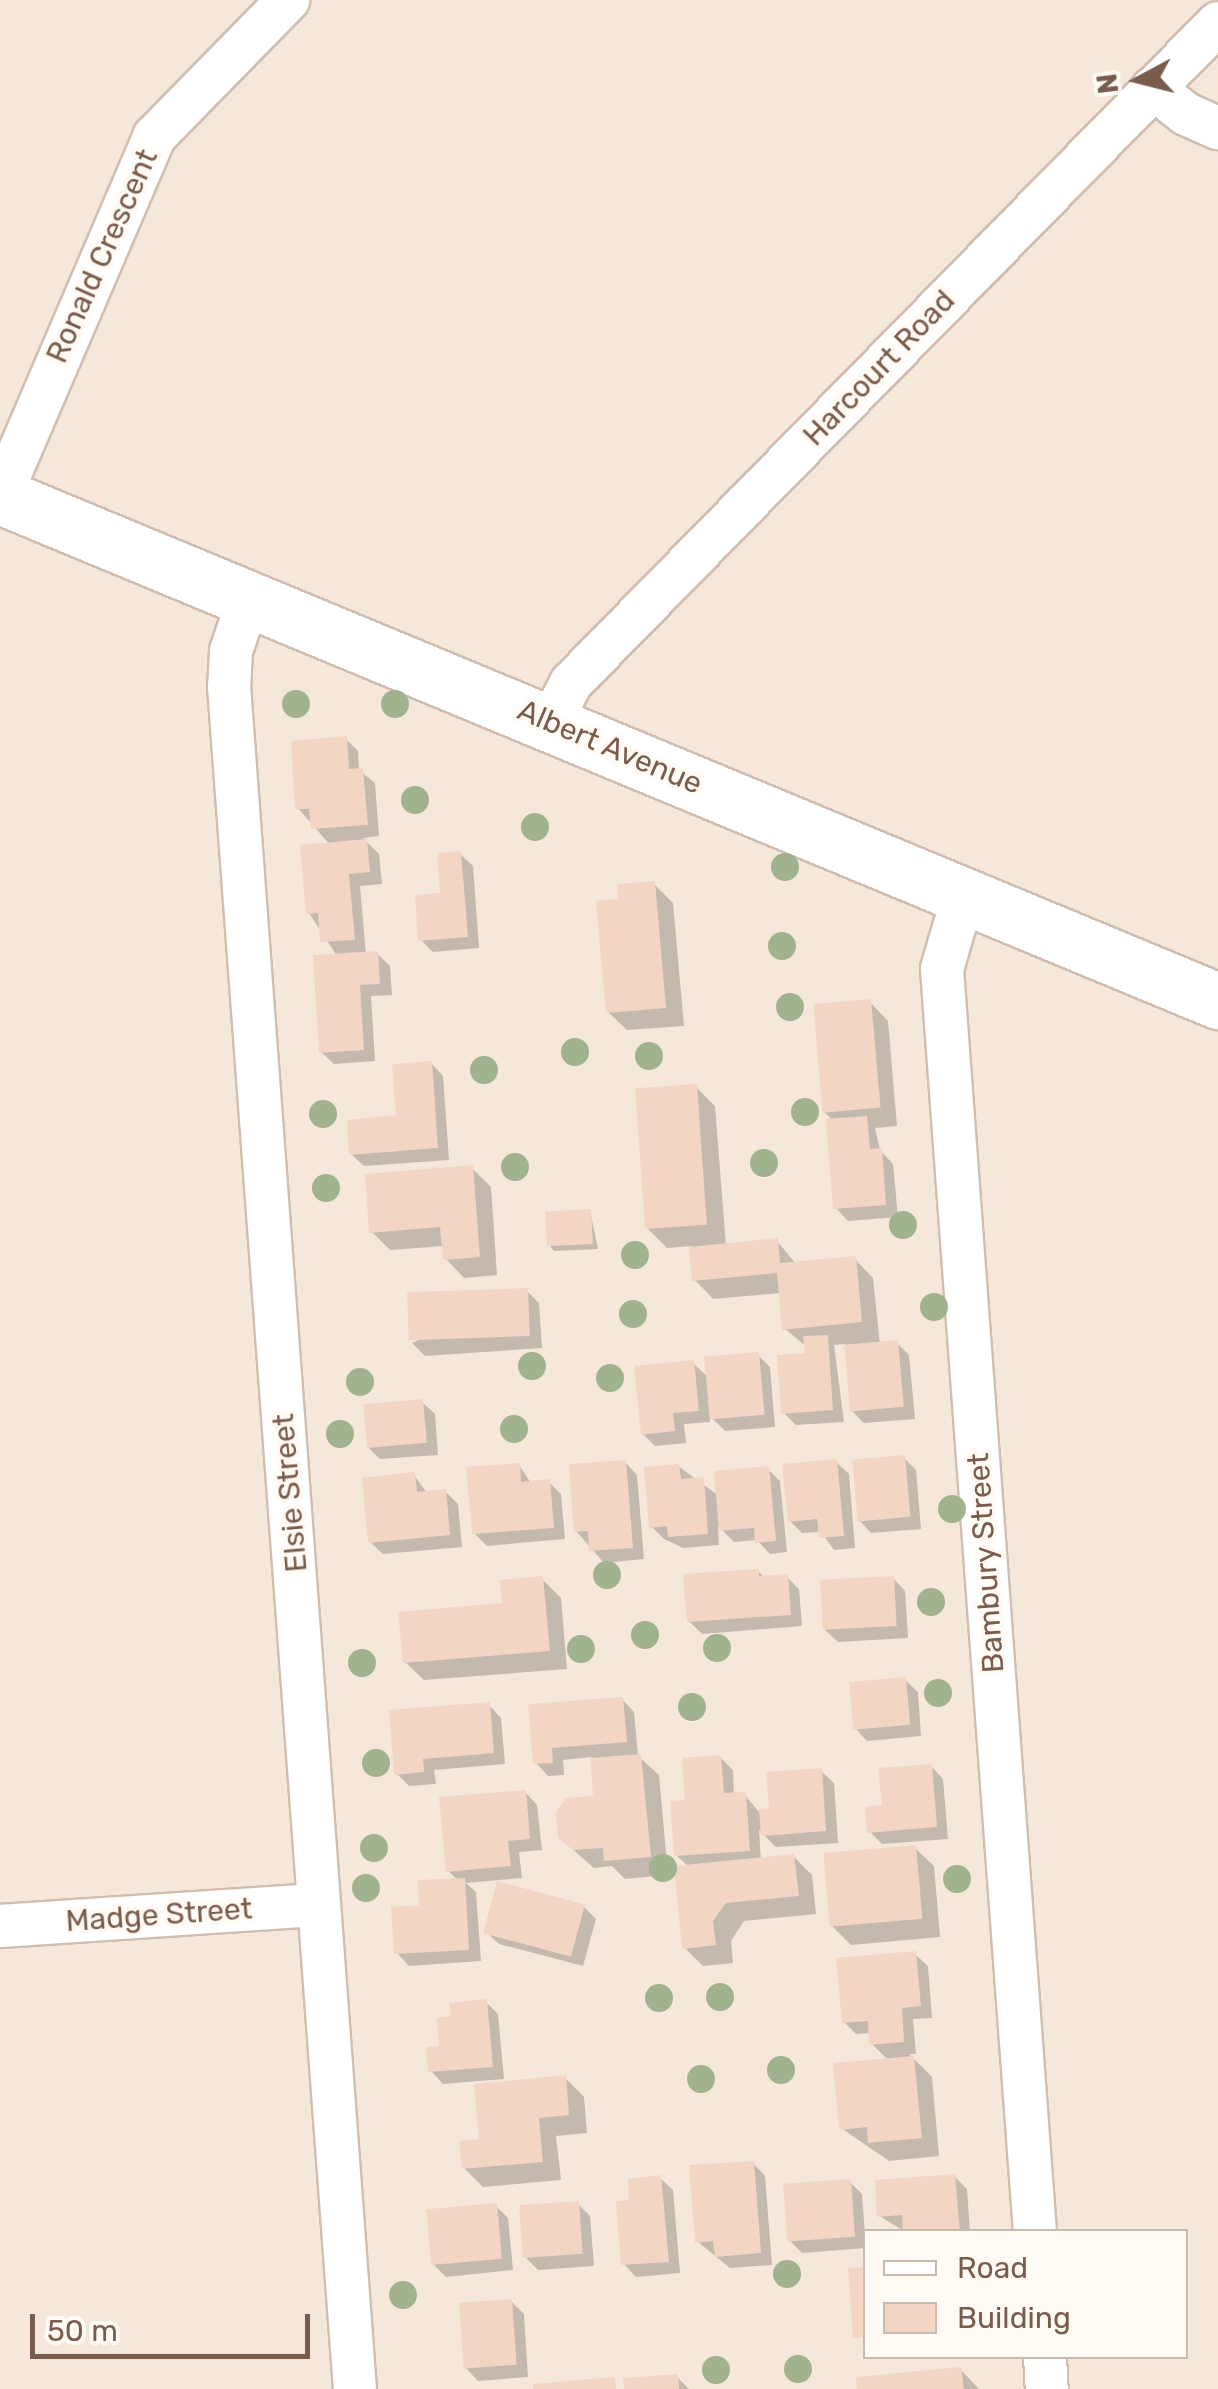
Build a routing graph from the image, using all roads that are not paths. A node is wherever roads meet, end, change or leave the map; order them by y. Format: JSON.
{"nodes":[{"id":1,"x":288,"y":0,"type":"edge"},
{"id":2,"x":1218,"y":23,"type":"edge"},
{"id":3,"x":1154,"y":88,"type":"junction"},
{"id":4,"x":1218,"y":128,"type":"edge"},
{"id":5,"x":0,"y":497,"type":"edge"},
{"id":6,"x":248,"y":601,"type":"junction"},
{"id":7,"x":552,"y":720,"type":"junction"},
{"id":8,"x":963,"y":897,"type":"junction"},
{"id":9,"x":1218,"y":1001,"type":"edge"},
{"id":10,"x":317,"y":1904,"type":"junction"},
{"id":11,"x":0,"y":1926,"type":"edge"},
{"id":12,"x":1035,"y":2229,"type":"edge"},
{"id":13,"x":1045,"y":2359,"type":"edge"},
{"id":14,"x":355,"y":2389,"type":"edge"},
{"id":15,"x":1047,"y":2389,"type":"edge"}],
"edges":[{"from":1,"to":5,"type":"street","name":"Ronald Crescent"},
{"from":2,"to":3,"type":"street","name":"Harcourt Road"},
{"from":3,"to":4,"type":"street"},
{"from":3,"to":7,"type":"street","name":"Harcourt Road"},
{"from":5,"to":6,"type":"main road","name":"Albert Avenue"},
{"from":6,"to":7,"type":"main road","name":"Albert Avenue"},
{"from":6,"to":10,"type":"street","name":"Elsie Street"},
{"from":7,"to":8,"type":"main road","name":"Albert Avenue"},
{"from":8,"to":9,"type":"main road","name":"Albert Avenue"},
{"from":8,"to":12,"type":"street","name":"Bambury Street"},
{"from":10,"to":11,"type":"street","name":"Madge Street"},
{"from":10,"to":14,"type":"street","name":"Elsie Street"},
{"from":13,"to":15,"type":"street"}]}
